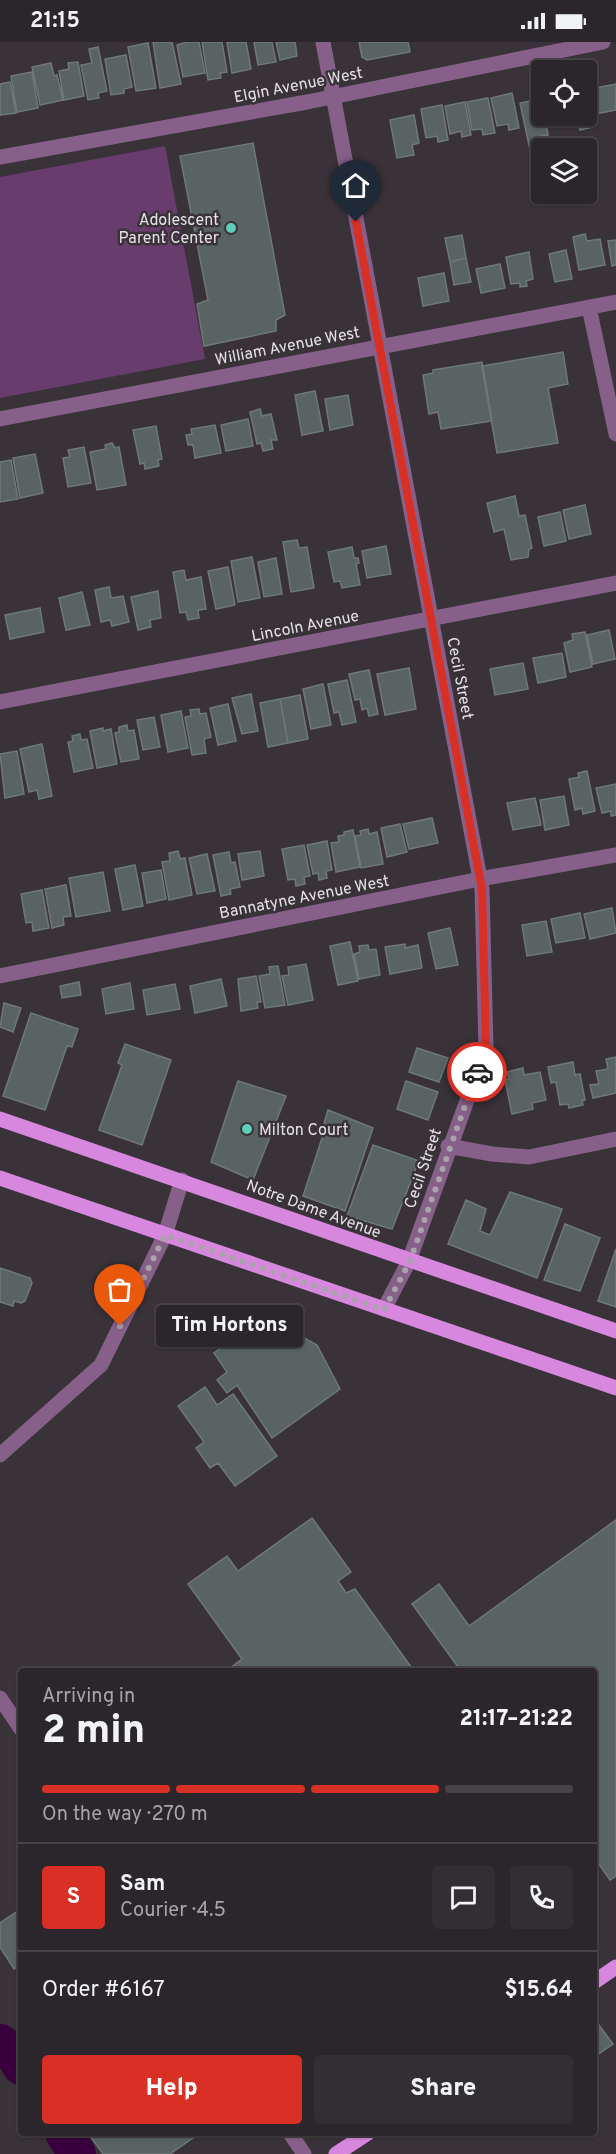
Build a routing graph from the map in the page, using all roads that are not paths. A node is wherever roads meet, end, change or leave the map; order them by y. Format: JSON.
{"nodes":[{"id":1,"x":322,"y":42,"type":"edge"},
{"id":2,"x":603,"y":42,"type":"edge"},
{"id":3,"x":333,"y":97,"type":"junction"},
{"id":4,"x":0,"y":157,"type":"edge"},
{"id":5,"x":616,"y":302,"type":"edge"},
{"id":6,"x":590,"y":307,"type":"junction"},
{"id":7,"x":380,"y":346,"type":"junction"},
{"id":8,"x":0,"y":419,"type":"edge"},
{"id":9,"x":616,"y":434,"type":"edge"},
{"id":10,"x":616,"y":583,"type":"edge"},
{"id":11,"x":431,"y":618,"type":"junction"},
{"id":12,"x":0,"y":702,"type":"edge"},
{"id":13,"x":616,"y":855,"type":"edge"},
{"id":14,"x":480,"y":879,"type":"junction"},
{"id":15,"x":0,"y":976,"type":"edge"},
{"id":16,"x":0,"y":1119,"type":"edge"},
{"id":17,"x":616,"y":1140,"type":"edge"},
{"id":18,"x":448,"y":1146,"type":"junction"},
{"id":19,"x":0,"y":1178,"type":"edge"},
{"id":20,"x":182,"y":1180,"type":"junction"},
{"id":21,"x":165,"y":1235,"type":"junction"},
{"id":22,"x":410,"y":1261,"type":"junction"},
{"id":23,"x":384,"y":1310,"type":"junction"},
{"id":24,"x":616,"y":1331,"type":"edge"},
{"id":25,"x":616,"y":1388,"type":"edge"},
{"id":26,"x":0,"y":1455,"type":"edge"},
{"id":27,"x":0,"y":1698,"type":"edge"},
{"id":28,"x":18,"y":1725,"type":"edge"},
{"id":29,"x":616,"y":1967,"type":"edge"},
{"id":30,"x":597,"y":1980,"type":"edge"},
{"id":31,"x":292,"y":2136,"type":"edge"},
{"id":32,"x":363,"y":2136,"type":"edge"},
{"id":33,"x":304,"y":2154,"type":"edge"},
{"id":34,"x":336,"y":2154,"type":"edge"}],
"edges":[{"from":1,"to":3,"type":"street","name":"Cecil Street"},
{"from":2,"to":3,"type":"street","name":"Elgin Avenue West"},
{"from":3,"to":4,"type":"street","name":"Elgin Avenue West"},
{"from":3,"to":7,"type":"street","name":"Cecil Street"},
{"from":5,"to":6,"type":"street","name":"William Avenue West"},
{"from":6,"to":7,"type":"street","name":"William Avenue West"},
{"from":6,"to":9,"type":"street"},
{"from":7,"to":8,"type":"street","name":"William Avenue West"},
{"from":7,"to":11,"type":"street","name":"Cecil Street"},
{"from":10,"to":11,"type":"street","name":"Lincoln Avenue"},
{"from":11,"to":12,"type":"street","name":"Lincoln Avenue"},
{"from":11,"to":14,"type":"street","name":"Cecil Street"},
{"from":13,"to":14,"type":"street","name":"Bannatyne Avenue West"},
{"from":14,"to":15,"type":"street","name":"Bannatyne Avenue West"},
{"from":14,"to":18,"type":"street","name":"Cecil Street"},
{"from":16,"to":20,"type":"main road","name":"Notre Dame Avenue"},
{"from":17,"to":18,"type":"street"},
{"from":18,"to":22,"type":"street","name":"Cecil Street"},
{"from":19,"to":21,"type":"main road"},
{"from":20,"to":21,"type":"street"},
{"from":20,"to":22,"type":"main road","name":"Notre Dame Avenue"},
{"from":21,"to":23,"type":"main road"},
{"from":21,"to":26,"type":"street"},
{"from":22,"to":23,"type":"street","name":"Cecil Street"},
{"from":22,"to":24,"type":"main road","name":"Notre Dame Avenue"},
{"from":23,"to":25,"type":"main road"},
{"from":27,"to":28,"type":"street"},
{"from":29,"to":30,"type":"main road"},
{"from":31,"to":33,"type":"street"},
{"from":32,"to":34,"type":"main road"}]}
